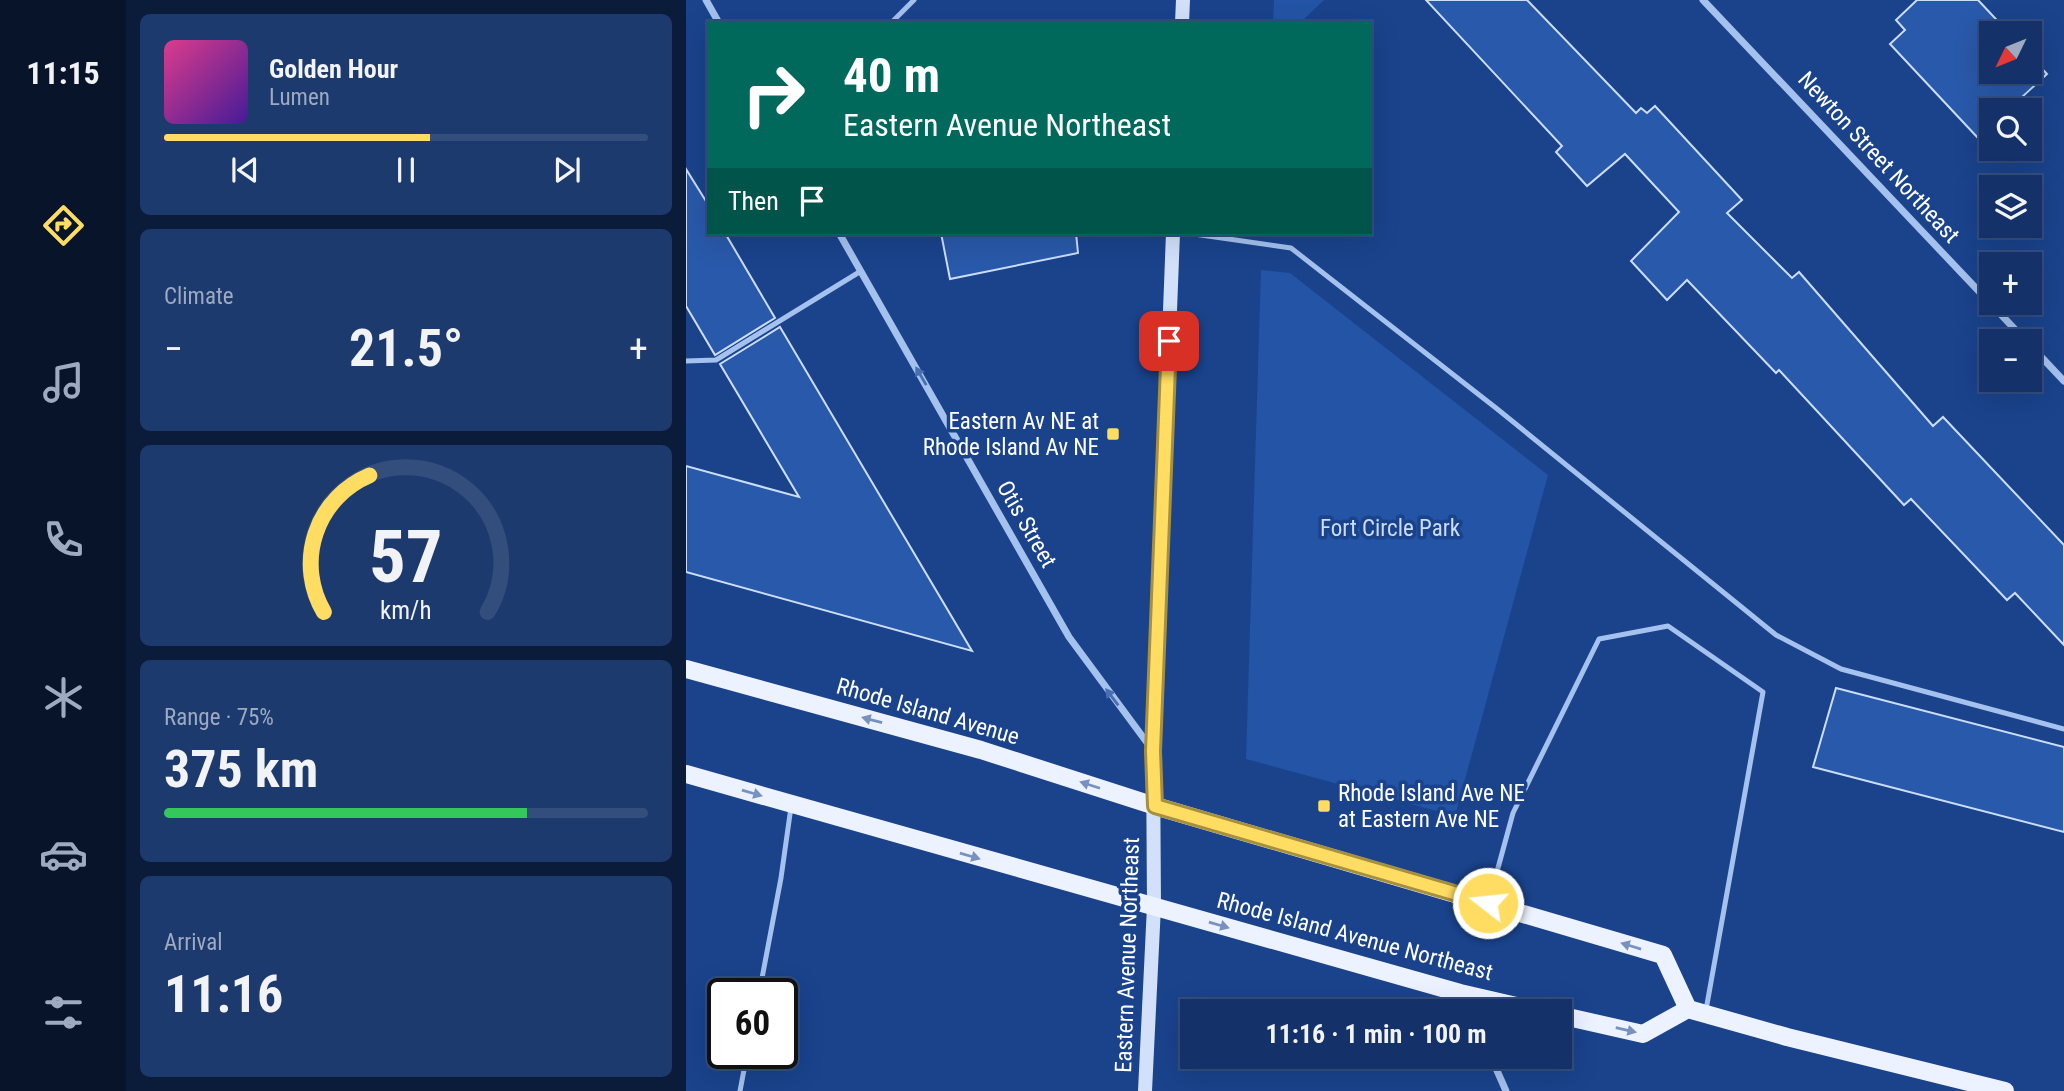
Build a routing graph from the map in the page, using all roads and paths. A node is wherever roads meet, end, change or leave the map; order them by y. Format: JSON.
{"nodes":[{"id":1,"x":706,"y":0,"type":"edge"},
{"id":2,"x":914,"y":0,"type":"edge"},
{"id":3,"x":1183,"y":0,"type":"edge"},
{"id":4,"x":1703,"y":0,"type":"edge"},
{"id":5,"x":718,"y":21,"type":"edge"},
{"id":6,"x":893,"y":21,"type":"edge"},
{"id":7,"x":1182,"y":21,"type":"edge"},
{"id":8,"x":840,"y":235,"type":"edge"},
{"id":9,"x":1172,"y":235,"type":"edge"},
{"id":10,"x":1202,"y":235,"type":"edge"},
{"id":11,"x":861,"y":271,"type":"junction"},
{"id":12,"x":2015,"y":329,"type":"edge"},
{"id":13,"x":2042,"y":358,"type":"edge"},
{"id":14,"x":686,"y":361,"type":"edge"},
{"id":15,"x":2064,"y":381,"type":"edge"},
{"id":16,"x":686,"y":669,"type":"edge"},
{"id":17,"x":2064,"y":729,"type":"edge"},
{"id":18,"x":1153,"y":751,"type":"junction"},
{"id":19,"x":686,"y":775,"type":"edge"},
{"id":20,"x":791,"y":804,"type":"junction"},
{"id":21,"x":1155,"y":806,"type":"junction"},
{"id":22,"x":1488,"y":903,"type":"junction"},
{"id":23,"x":1154,"y":906,"type":"junction"},
{"id":24,"x":762,"y":978,"type":"edge"},
{"id":25,"x":1460,"y":993,"type":"junction"},
{"id":26,"x":1463,"y":999,"type":"edge"},
{"id":27,"x":1486,"y":999,"type":"edge"},
{"id":28,"x":1688,"y":1009,"type":"junction"},
{"id":29,"x":1706,"y":1014,"type":"junction"},
{"id":30,"x":1572,"y":1018,"type":"edge"},
{"id":31,"x":744,"y":1069,"type":"edge"},
{"id":32,"x":1496,"y":1069,"type":"edge"},
{"id":33,"x":740,"y":1091,"type":"edge"},
{"id":34,"x":1145,"y":1091,"type":"edge"},
{"id":35,"x":1506,"y":1091,"type":"edge"},
{"id":36,"x":2005,"y":1091,"type":"edge"}],
"edges":[{"from":1,"to":5,"type":"street"},
{"from":2,"to":6,"type":"lane"},
{"from":3,"to":7,"type":"main road"},
{"from":4,"to":12,"type":"street","name":"Newton Street Northeast"},
{"from":8,"to":11,"type":"street","name":"Otis Street"},
{"from":9,"to":18,"type":"main road","name":"Eastern Avenue Northeast"},
{"from":10,"to":17,"type":"lane"},
{"from":11,"to":14,"type":"lane"},
{"from":18,"to":11,"type":"street","name":"Otis Street","one_way":true},
{"from":13,"to":15,"type":"street"},
{"from":21,"to":16,"type":"main road","name":"Rhode Island Avenue","one_way":true},
{"from":18,"to":21,"type":"main road","name":"Eastern Avenue Northeast"},
{"from":19,"to":20,"type":"main road","one_way":true},
{"from":20,"to":23,"type":"main road","one_way":true},
{"from":20,"to":24,"type":"lane"},
{"from":21,"to":22,"type":"main road"},
{"from":21,"to":23,"type":"main road","name":"Eastern Avenue Northeast"},
{"from":28,"to":22,"type":"main road","one_way":true},
{"from":22,"to":29,"type":"lane"},
{"from":23,"to":25,"type":"main road","name":"Rhode Island Avenue Northeast","one_way":true},
{"from":23,"to":34,"type":"main road","name":"Eastern Avenue Northeast"},
{"from":25,"to":26,"type":"street"},
{"from":25,"to":27,"type":"main road","name":"Rhode Island Avenue Northeast"},
{"from":28,"to":29,"type":"main road"},
{"from":30,"to":28,"type":"main road","one_way":true},
{"from":29,"to":36,"type":"main road"},
{"from":31,"to":33,"type":"lane"},
{"from":32,"to":35,"type":"street"}]}
